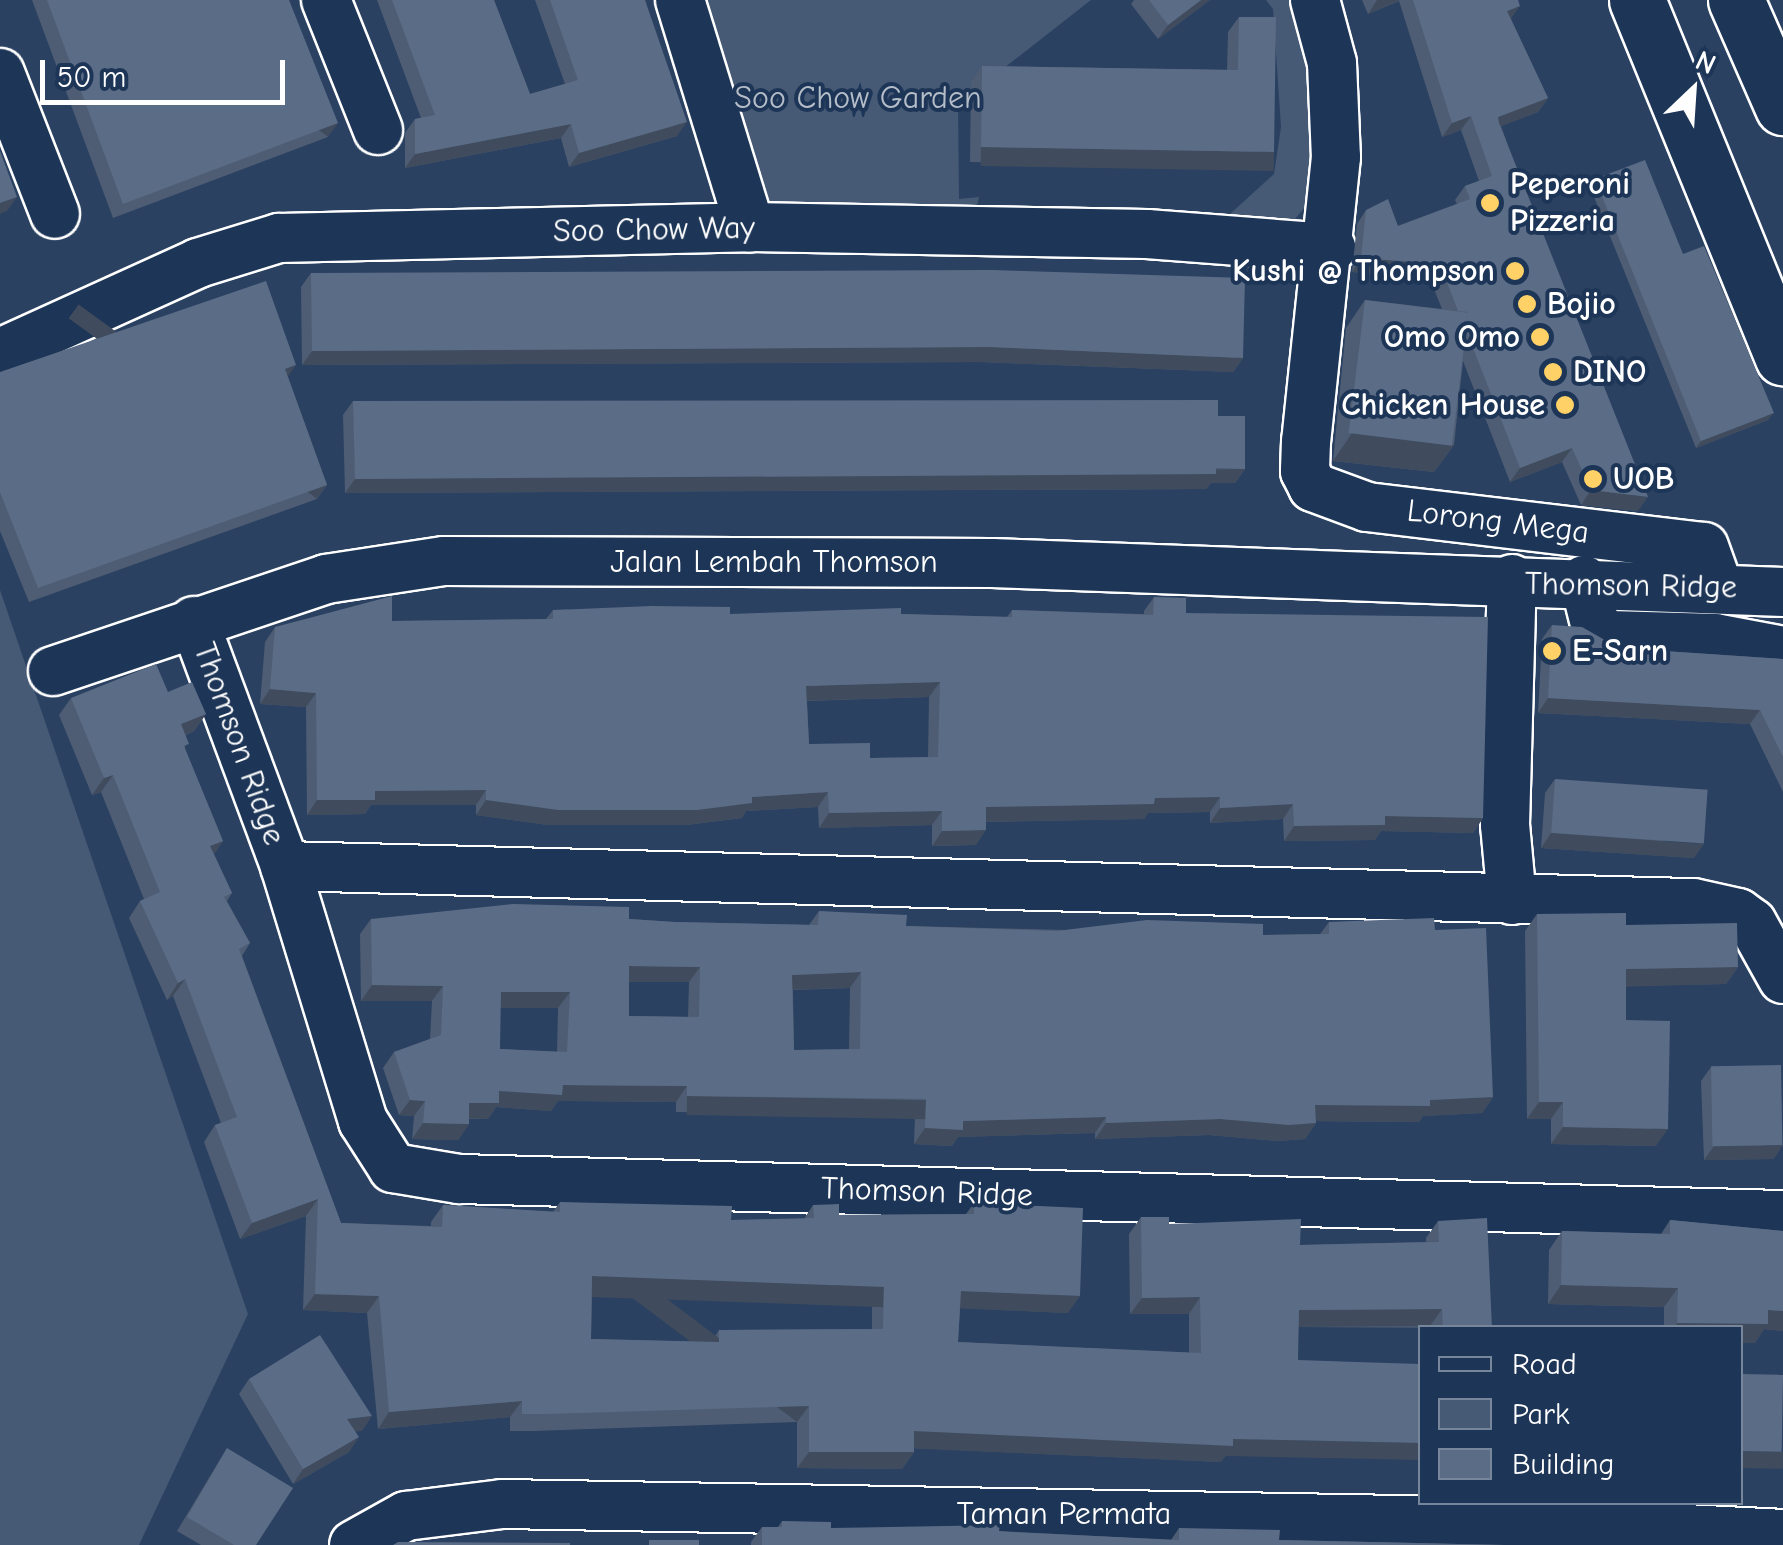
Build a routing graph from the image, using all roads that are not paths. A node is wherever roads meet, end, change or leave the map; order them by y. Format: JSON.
{"nodes":[{"id":1,"x":326,"y":0,"type":"edge"},
{"id":2,"x":680,"y":0,"type":"edge"},
{"id":3,"x":1315,"y":0,"type":"edge"},
{"id":4,"x":1638,"y":0,"type":"edge"},
{"id":5,"x":1736,"y":0,"type":"edge"},
{"id":6,"x":1776,"y":71,"type":"edge"},
{"id":7,"x":0,"y":73,"type":"edge"},
{"id":8,"x":378,"y":130,"type":"dead end"},
{"id":9,"x":55,"y":214,"type":"dead end"},
{"id":10,"x":750,"y":227,"type":"junction"},
{"id":11,"x":1331,"y":248,"type":"junction"},
{"id":12,"x":0,"y":353,"type":"edge"},
{"id":13,"x":1783,"y":357,"type":"edge"},
{"id":14,"x":1711,"y":566,"type":"junction"},
{"id":15,"x":1512,"y":579,"type":"junction"},
{"id":16,"x":1584,"y":580,"type":"junction"},
{"id":17,"x":1778,"y":587,"type":"edge"},
{"id":18,"x":194,"y":621,"type":"junction"},
{"id":19,"x":1783,"y":651,"type":"edge"},
{"id":20,"x":54,"y":671,"type":"dead end"},
{"id":21,"x":285,"y":866,"type":"junction"},
{"id":22,"x":1512,"y":900,"type":"junction"},
{"id":23,"x":1783,"y":979,"type":"edge"},
{"id":24,"x":1783,"y":1215,"type":"edge"},
{"id":25,"x":722,"y":1528,"type":"edge"},
{"id":26,"x":1783,"y":1534,"type":"edge"},
{"id":27,"x":354,"y":1545,"type":"edge"}],
"edges":[{"from":1,"to":8,"type":"street"},
{"from":2,"to":10,"type":"street"},
{"from":3,"to":11,"type":"street"},
{"from":4,"to":13,"type":"main road"},
{"from":5,"to":6,"type":"main road"},
{"from":7,"to":9,"type":"street"},
{"from":10,"to":11,"type":"street","name":"Soo Chow Way"},
{"from":10,"to":12,"type":"street","name":"Soo Chow Way"},
{"from":11,"to":14,"type":"street","name":"Lorong Mega"},
{"from":14,"to":16,"type":"street","name":"Thomson Ridge"},
{"from":14,"to":17,"type":"street","name":"Thomson Ridge"},
{"from":15,"to":16,"type":"street","name":"Thomson Ridge"},
{"from":15,"to":18,"type":"street","name":"Jalan Lembah Thomson"},
{"from":15,"to":22,"type":"street","name":"Thomson Ridge"},
{"from":16,"to":19,"type":"street"},
{"from":18,"to":20,"type":"street","name":"Jalan Lembah Thomson"},
{"from":18,"to":21,"type":"street","name":"Thomson Ridge"},
{"from":21,"to":22,"type":"street","name":"Thomson Ridge"},
{"from":21,"to":24,"type":"street","name":"Thomson Ridge"},
{"from":22,"to":23,"type":"street","name":"Thomson Ridge"},
{"from":25,"to":26,"type":"street","name":"Taman Permata"},
{"from":25,"to":27,"type":"street","name":"Taman Permata"}]}
